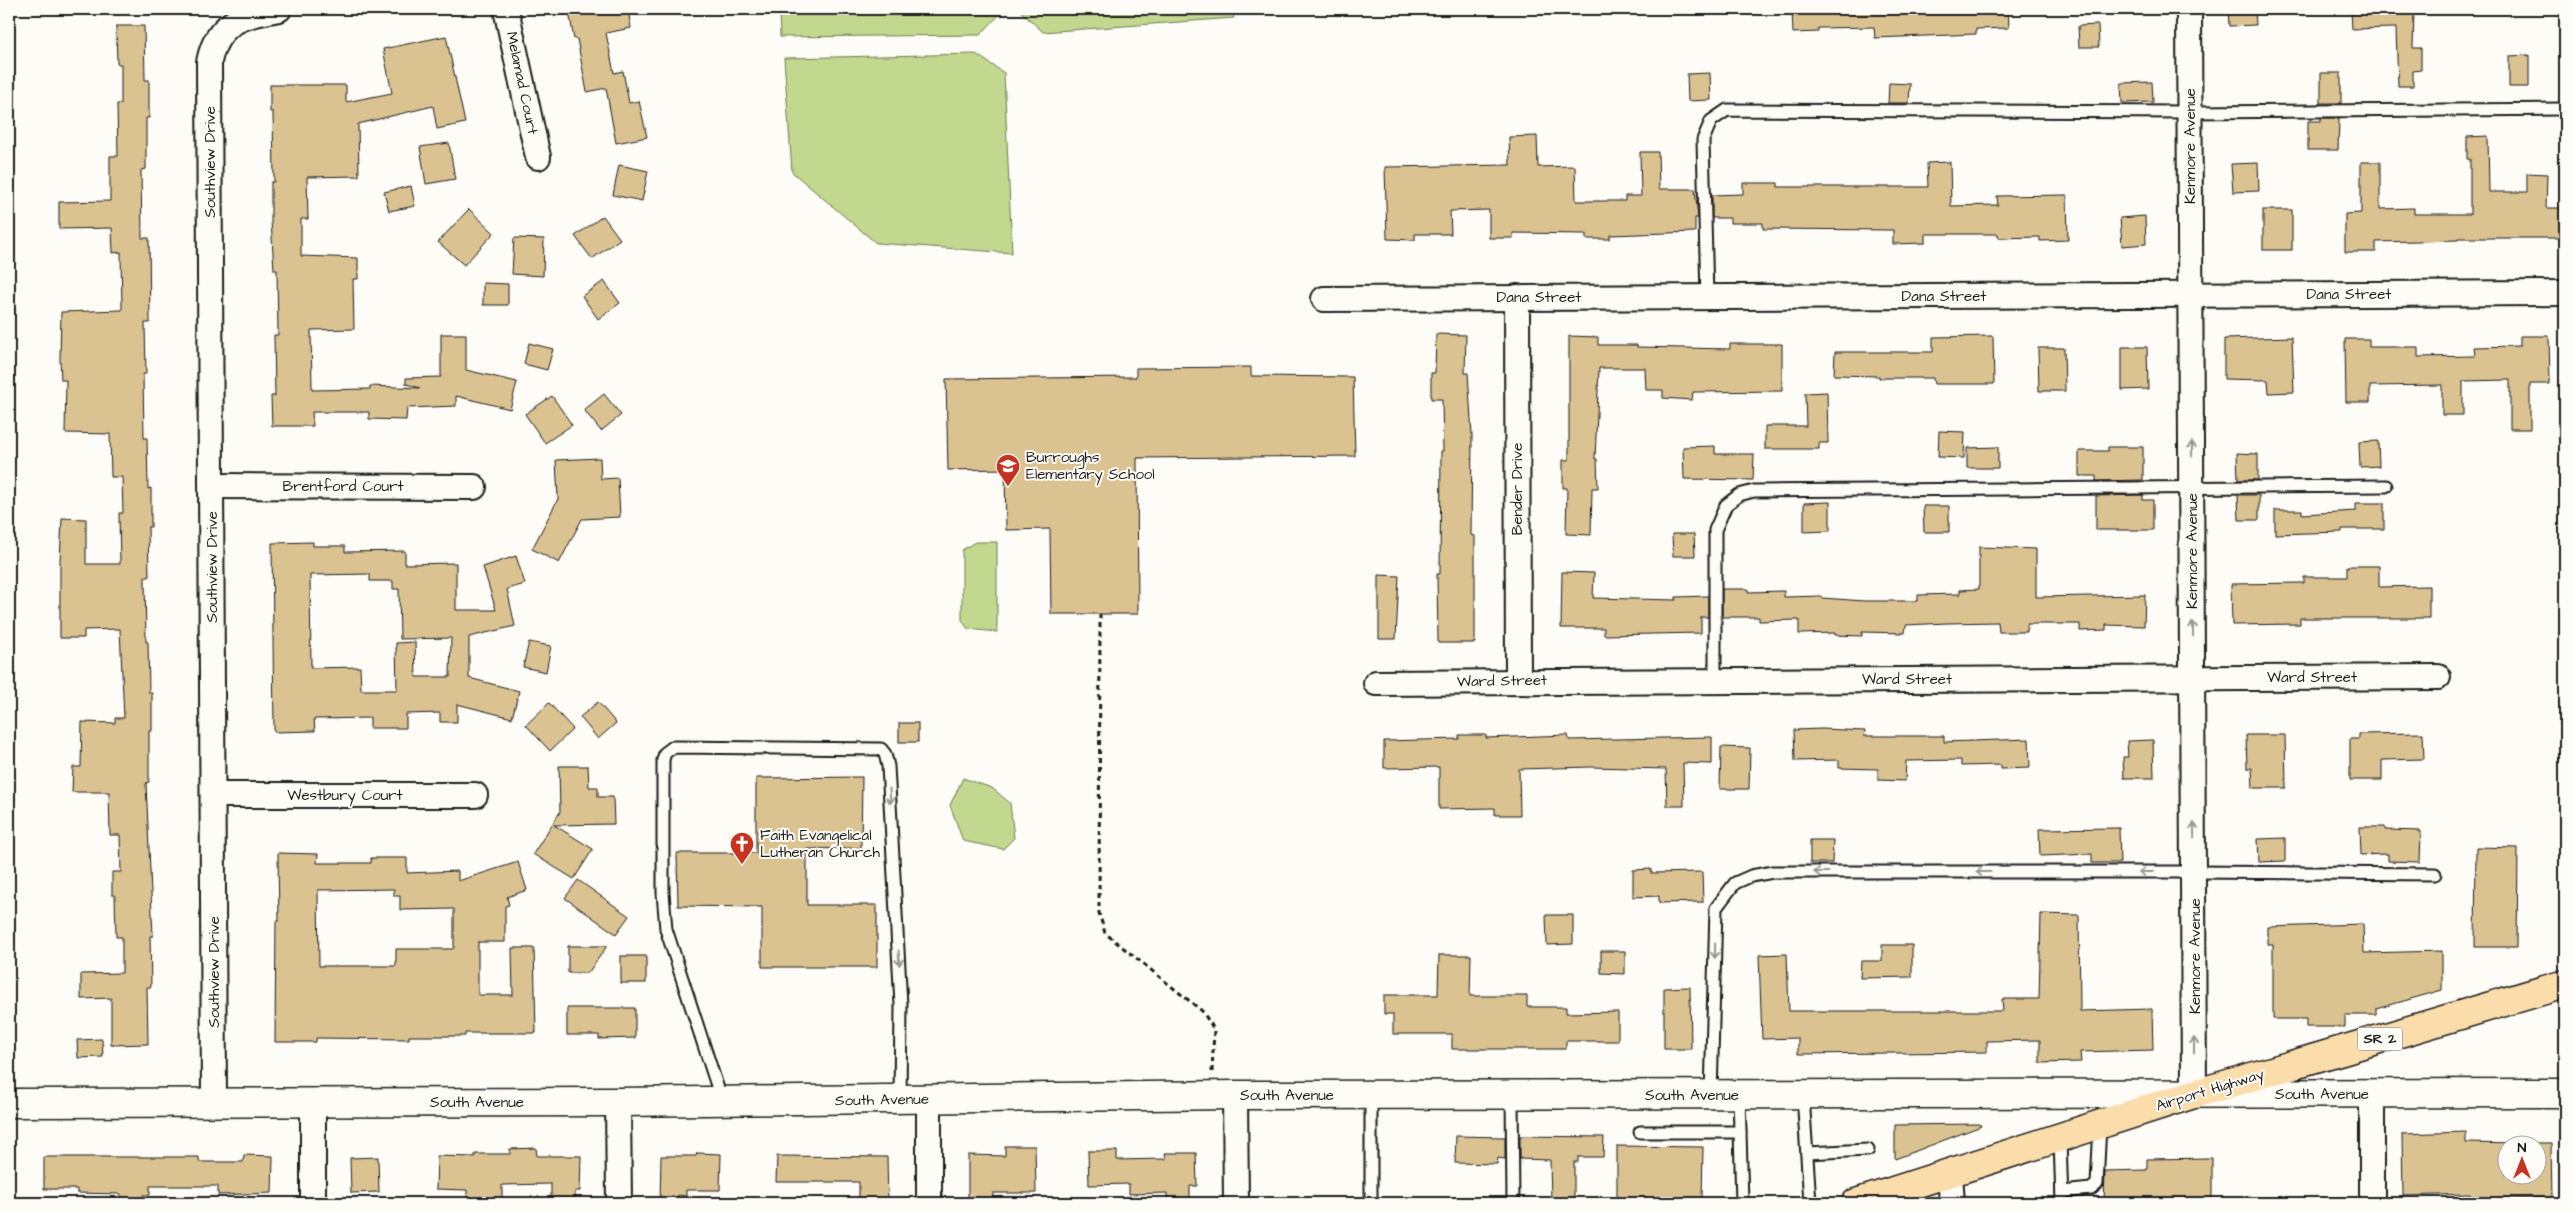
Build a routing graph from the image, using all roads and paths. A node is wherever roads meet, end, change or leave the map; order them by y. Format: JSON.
{"nodes":[{"id":1,"x":279,"y":9,"type":"edge"},
{"id":2,"x":506,"y":9,"type":"edge"},
{"id":3,"x":2189,"y":9,"type":"edge"},
{"id":4,"x":2565,"y":109,"type":"edge"},
{"id":5,"x":2190,"y":112,"type":"junction"},
{"id":6,"x":538,"y":157,"type":"dead end"},
{"id":7,"x":2565,"y":293,"type":"edge"},
{"id":8,"x":2190,"y":294,"type":"junction"},
{"id":9,"x":1517,"y":297,"type":"junction"},
{"id":10,"x":1707,"y":297,"type":"junction"},
{"id":11,"x":1324,"y":299,"type":"dead end"},
{"id":12,"x":212,"y":486,"type":"junction"},
{"id":13,"x":2192,"y":486,"type":"junction"},
{"id":14,"x":2386,"y":486,"type":"dead end"},
{"id":15,"x":474,"y":487,"type":"dead end"},
{"id":16,"x":1100,"y":614,"type":"dead end"},
{"id":17,"x":2438,"y":677,"type":"dead end"},
{"id":18,"x":2193,"y":678,"type":"junction"},
{"id":19,"x":1518,"y":680,"type":"junction"},
{"id":20,"x":1715,"y":680,"type":"junction"},
{"id":21,"x":1376,"y":683,"type":"dead end"},
{"id":22,"x":214,"y":795,"type":"junction"},
{"id":23,"x":475,"y":795,"type":"dead end"},
{"id":24,"x":2195,"y":872,"type":"junction"},
{"id":25,"x":2435,"y":874,"type":"dead end"},
{"id":26,"x":2565,"y":984,"type":"edge"},
{"id":27,"x":2565,"y":1093,"type":"edge"},
{"id":28,"x":2194,"y":1094,"type":"junction"},
{"id":29,"x":2372,"y":1094,"type":"junction"},
{"id":30,"x":1223,"y":1095,"type":"junction"},
{"id":31,"x":1371,"y":1095,"type":"junction"},
{"id":32,"x":1512,"y":1095,"type":"junction"},
{"id":33,"x":1739,"y":1095,"type":"junction"},
{"id":34,"x":1803,"y":1095,"type":"junction"},
{"id":35,"x":1711,"y":1096,"type":"junction"},
{"id":36,"x":928,"y":1099,"type":"junction"},
{"id":37,"x":900,"y":1100,"type":"junction"},
{"id":38,"x":722,"y":1101,"type":"junction"},
{"id":39,"x":9,"y":1102,"type":"edge"},
{"id":40,"x":214,"y":1102,"type":"junction"},
{"id":41,"x":313,"y":1102,"type":"junction"},
{"id":42,"x":618,"y":1102,"type":"junction"},
{"id":43,"x":2100,"y":1125,"type":"junction"},
{"id":44,"x":1640,"y":1132,"type":"dead end"},
{"id":45,"x":1740,"y":1132,"type":"junction"},
{"id":46,"x":2060,"y":1138,"type":"junction"},
{"id":47,"x":1868,"y":1150,"type":"dead end"},
{"id":48,"x":1806,"y":1153,"type":"junction"},
{"id":49,"x":1950,"y":1174,"type":"junction"},
{"id":50,"x":2062,"y":1198,"type":"edge"},
{"id":51,"x":313,"y":1203,"type":"edge"},
{"id":52,"x":619,"y":1203,"type":"edge"},
{"id":53,"x":929,"y":1203,"type":"edge"},
{"id":54,"x":1236,"y":1203,"type":"edge"},
{"id":55,"x":1371,"y":1203,"type":"edge"},
{"id":56,"x":1513,"y":1203,"type":"edge"},
{"id":57,"x":1738,"y":1203,"type":"edge"},
{"id":58,"x":1742,"y":1203,"type":"edge"},
{"id":59,"x":1810,"y":1203,"type":"edge"},
{"id":60,"x":1856,"y":1203,"type":"edge"},
{"id":61,"x":1952,"y":1203,"type":"edge"},
{"id":62,"x":2372,"y":1203,"type":"edge"}],
"edges":[{"from":1,"to":12,"type":"street","name":"Southview Drive"},
{"from":2,"to":6,"type":"street","name":"Melamad Court"},
{"from":3,"to":5,"type":"street","name":"Kenmore Avenue"},
{"from":4,"to":5,"type":"lane"},
{"from":5,"to":8,"type":"street","name":"Kenmore Avenue"},
{"from":5,"to":10,"type":"lane"},
{"from":7,"to":8,"type":"street","name":"Dana Street"},
{"from":8,"to":10,"type":"street","name":"Dana Street"},
{"from":13,"to":8,"type":"street","name":"Kenmore Avenue","one_way":true},
{"from":9,"to":10,"type":"street","name":"Dana Street"},
{"from":9,"to":11,"type":"street","name":"Dana Street"},
{"from":9,"to":19,"type":"street","name":"Bender Drive"},
{"from":12,"to":15,"type":"street","name":"Brentford Court"},
{"from":12,"to":22,"type":"street","name":"Southview Drive"},
{"from":13,"to":14,"type":"lane"},
{"from":18,"to":13,"type":"street","name":"Kenmore Avenue","one_way":true},
{"from":13,"to":20,"type":"lane"},
{"from":16,"to":30,"type":"path"},
{"from":17,"to":18,"type":"street","name":"Ward Street"},
{"from":18,"to":20,"type":"street","name":"Ward Street"},
{"from":24,"to":18,"type":"street","name":"Kenmore Avenue","one_way":true},
{"from":19,"to":20,"type":"street","name":"Ward Street"},
{"from":19,"to":21,"type":"street","name":"Ward Street"},
{"from":22,"to":23,"type":"street","name":"Westbury Court"},
{"from":22,"to":40,"type":"street","name":"Southview Drive"},
{"from":24,"to":25,"type":"lane"},
{"from":28,"to":24,"type":"street","name":"Kenmore Avenue","one_way":true},
{"from":24,"to":35,"type":"lane","one_way":true},
{"from":26,"to":28,"type":"main road","name":"Airport Highway","number":"SR 2"},
{"from":27,"to":29,"type":"street","name":"South Avenue"},
{"from":28,"to":29,"type":"street","name":"South Avenue"},
{"from":28,"to":34,"type":"street","name":"South Avenue"},
{"from":28,"to":43,"type":"main road","name":"Airport Highway","number":"SR 2"},
{"from":29,"to":62,"type":"street"},
{"from":30,"to":31,"type":"street","name":"South Avenue"},
{"from":30,"to":36,"type":"street","name":"South Avenue"},
{"from":30,"to":54,"type":"street"},
{"from":31,"to":32,"type":"street","name":"South Avenue"},
{"from":31,"to":55,"type":"lane"},
{"from":32,"to":35,"type":"street","name":"South Avenue"},
{"from":32,"to":56,"type":"lane"},
{"from":33,"to":34,"type":"street","name":"South Avenue"},
{"from":33,"to":35,"type":"street","name":"South Avenue"},
{"from":33,"to":45,"type":"lane"},
{"from":34,"to":48,"type":"lane"},
{"from":36,"to":37,"type":"street","name":"South Avenue"},
{"from":36,"to":53,"type":"street"},
{"from":37,"to":38,"type":"street","name":"South Avenue"},
{"from":38,"to":37,"type":"lane","one_way":true},
{"from":38,"to":42,"type":"street","name":"South Avenue"},
{"from":39,"to":40,"type":"street","name":"South Avenue"},
{"from":40,"to":41,"type":"street","name":"South Avenue"},
{"from":41,"to":42,"type":"street","name":"South Avenue"},
{"from":41,"to":51,"type":"street"},
{"from":42,"to":52,"type":"street"},
{"from":43,"to":46,"type":"main road","name":"Airport Highway","number":"SR 2"},
{"from":43,"to":50,"type":"lane"},
{"from":44,"to":45,"type":"lane"},
{"from":45,"to":58,"type":"lane"},
{"from":46,"to":49,"type":"main road","name":"Airport Highway","number":"SR 2"},
{"from":46,"to":50,"type":"lane"},
{"from":47,"to":48,"type":"lane"},
{"from":48,"to":59,"type":"lane"},
{"from":49,"to":60,"type":"main road","name":"Airport Highway","number":"SR 2"},
{"from":49,"to":61,"type":"street"},
{"from":57,"to":58,"type":"lane"}]}
